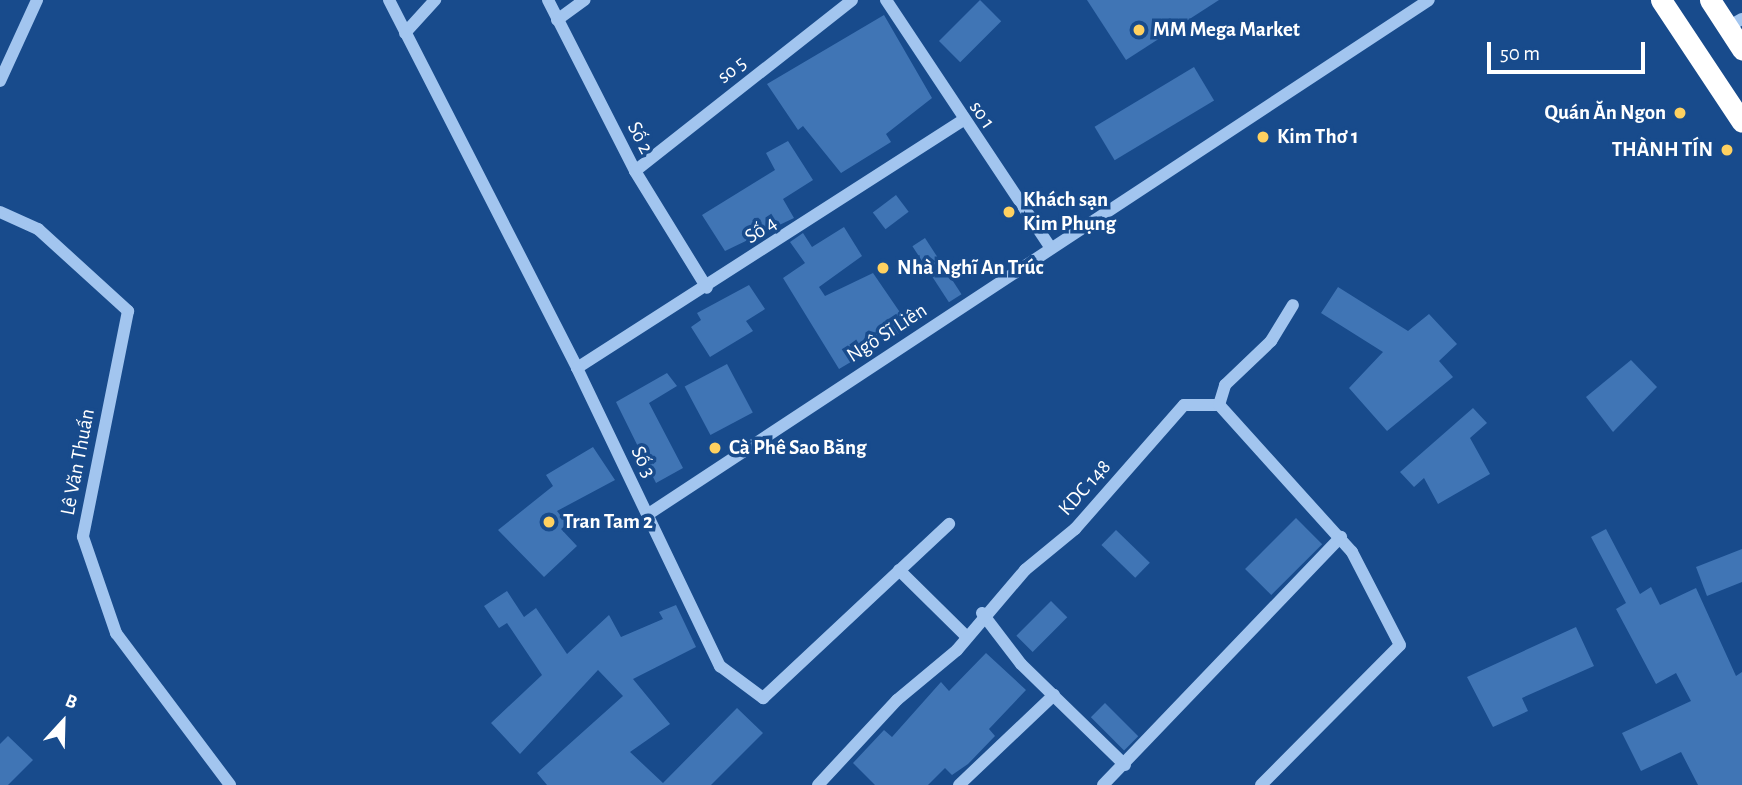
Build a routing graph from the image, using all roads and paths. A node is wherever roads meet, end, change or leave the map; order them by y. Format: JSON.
{"nodes":[{"id":1,"x":37,"y":0,"type":"edge"},
{"id":2,"x":389,"y":0,"type":"edge"},
{"id":3,"x":435,"y":0,"type":"edge"},
{"id":4,"x":548,"y":0,"type":"edge"},
{"id":5,"x":585,"y":0,"type":"edge"},
{"id":6,"x":852,"y":0,"type":"edge"},
{"id":7,"x":886,"y":0,"type":"edge"},
{"id":8,"x":1429,"y":0,"type":"edge"},
{"id":9,"x":1661,"y":0,"type":"edge"},
{"id":10,"x":1710,"y":0,"type":"edge"},
{"id":11,"x":557,"y":20,"type":"junction"},
{"id":12,"x":1735,"y":23,"type":"edge"},
{"id":13,"x":405,"y":33,"type":"junction"},
{"id":14,"x":1742,"y":49,"type":"edge"},
{"id":15,"x":0,"y":81,"type":"edge"},
{"id":16,"x":962,"y":121,"type":"junction"},
{"id":17,"x":1742,"y":122,"type":"edge"},
{"id":18,"x":635,"y":171,"type":"junction"},
{"id":19,"x":0,"y":212,"type":"edge"},
{"id":20,"x":1051,"y":248,"type":"junction"},
{"id":21,"x":707,"y":288,"type":"junction"},
{"id":22,"x":1293,"y":305,"type":"dead end"},
{"id":23,"x":577,"y":368,"type":"junction"},
{"id":24,"x":1219,"y":405,"type":"junction"},
{"id":25,"x":647,"y":515,"type":"junction"},
{"id":26,"x":949,"y":524,"type":"dead end"},
{"id":27,"x":1340,"y":537,"type":"junction"},
{"id":28,"x":899,"y":570,"type":"junction"},
{"id":29,"x":982,"y":612,"type":"junction"},
{"id":30,"x":966,"y":636,"type":"junction"},
{"id":31,"x":1054,"y":695,"type":"junction"},
{"id":32,"x":1125,"y":765,"type":"junction"},
{"id":33,"x":230,"y":785,"type":"edge"},
{"id":34,"x":818,"y":785,"type":"edge"},
{"id":35,"x":959,"y":785,"type":"edge"},
{"id":36,"x":1103,"y":785,"type":"edge"},
{"id":37,"x":1261,"y":785,"type":"edge"}],
"edges":[{"from":1,"to":15,"type":"street"},
{"from":2,"to":13,"type":"street","name":"Số 3"},
{"from":3,"to":13,"type":"street"},
{"from":4,"to":11,"type":"street","name":"Số 2"},
{"from":5,"to":11,"type":"street"},
{"from":6,"to":18,"type":"street","name":"so 5"},
{"from":7,"to":16,"type":"street","name":"so 1"},
{"from":8,"to":20,"type":"street","name":"Ngô Sĩ Liên"},
{"from":9,"to":17,"type":"highway"},
{"from":10,"to":12,"type":"highway"},
{"from":11,"to":18,"type":"street","name":"Số 2"},
{"from":12,"to":14,"type":"highway"},
{"from":13,"to":23,"type":"street","name":"Số 3"},
{"from":16,"to":20,"type":"street","name":"so 1"},
{"from":16,"to":21,"type":"street","name":"Số 4"},
{"from":18,"to":21,"type":"street","name":"Số 2"},
{"from":19,"to":33,"type":"street","name":"Lê Văn Thuấn"},
{"from":20,"to":25,"type":"street","name":"Ngô Sĩ Liên"},
{"from":21,"to":23,"type":"street","name":"Số 4"},
{"from":22,"to":24,"type":"street"},
{"from":23,"to":25,"type":"street","name":"Số 3"},
{"from":24,"to":27,"type":"street"},
{"from":24,"to":29,"type":"street","name":"KDC 148"},
{"from":25,"to":28,"type":"street","name":"Số 3"},
{"from":26,"to":28,"type":"street","name":"Số 3"},
{"from":27,"to":32,"type":"street"},
{"from":27,"to":37,"type":"street"},
{"from":28,"to":30,"type":"street"},
{"from":29,"to":30,"type":"street","name":"KDC 148"},
{"from":29,"to":31,"type":"street"},
{"from":30,"to":34,"type":"street","name":"KDC 148"},
{"from":31,"to":32,"type":"street"},
{"from":31,"to":35,"type":"street"},
{"from":32,"to":36,"type":"street"}]}
